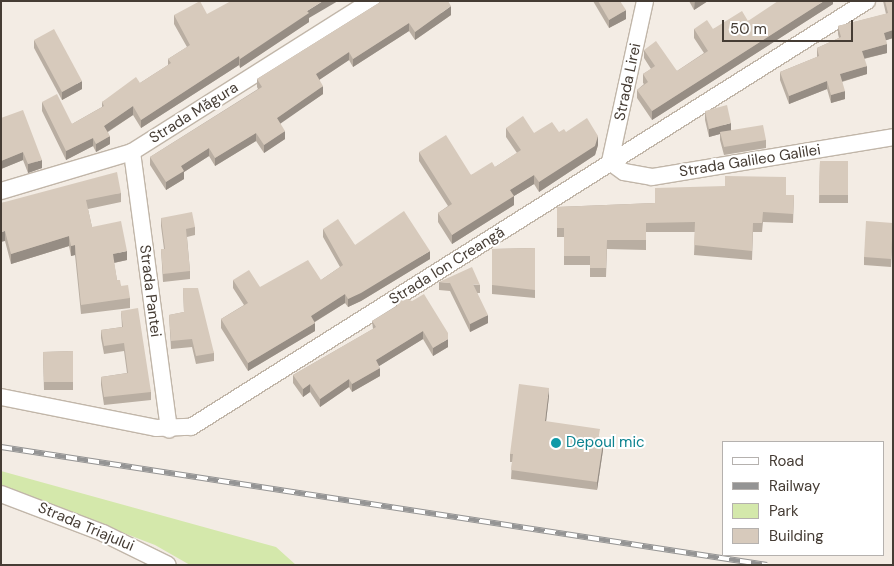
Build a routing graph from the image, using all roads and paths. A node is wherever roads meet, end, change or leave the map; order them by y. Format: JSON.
{"nodes":[{"id":1,"x":371,"y":1,"type":"edge"},
{"id":2,"x":645,"y":1,"type":"edge"},
{"id":3,"x":866,"y":1,"type":"edge"},
{"id":4,"x":893,"y":137,"type":"edge"},
{"id":5,"x":132,"y":152,"type":"junction"},
{"id":6,"x":610,"y":162,"type":"junction"},
{"id":7,"x":1,"y":192,"type":"edge"},
{"id":8,"x":1,"y":397,"type":"edge"},
{"id":9,"x":169,"y":430,"type":"junction"},
{"id":10,"x":1,"y":494,"type":"edge"},
{"id":11,"x":168,"y":565,"type":"edge"}],
"edges":[{"from":1,"to":5,"type":"street","name":"Strada Măgura"},
{"from":2,"to":6,"type":"street","name":"Strada Lirei"},
{"from":3,"to":6,"type":"street","name":"Strada Ion Creangă"},
{"from":4,"to":6,"type":"street","name":"Strada Galileo Galilei"},
{"from":5,"to":7,"type":"street","name":"Strada Măgura"},
{"from":5,"to":9,"type":"street","name":"Strada Pantei"},
{"from":6,"to":9,"type":"street","name":"Strada Ion Creangă"},
{"from":8,"to":9,"type":"street","name":"Strada Ion Creangă"},
{"from":10,"to":11,"type":"street","name":"Strada Triajului"}]}
